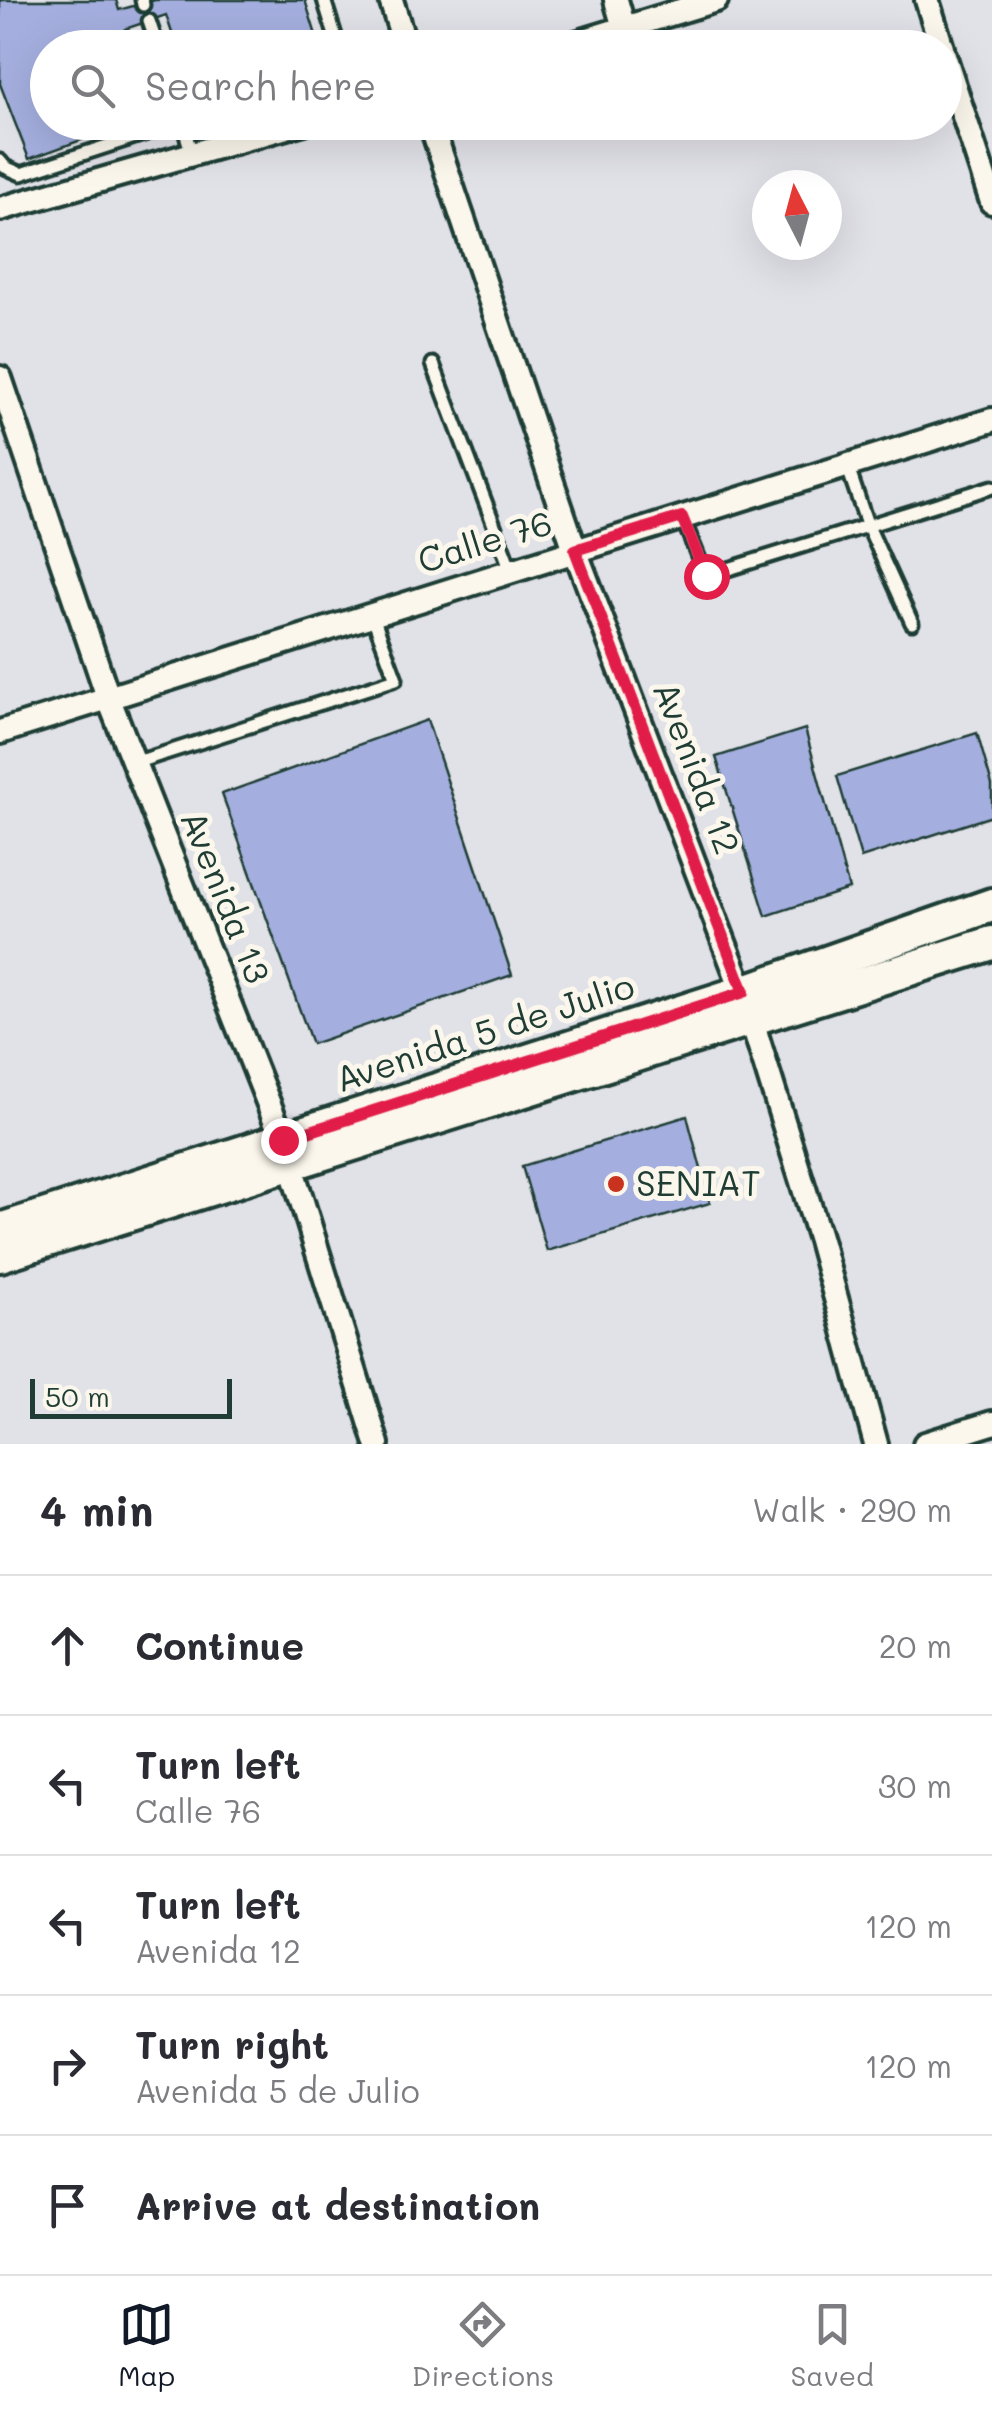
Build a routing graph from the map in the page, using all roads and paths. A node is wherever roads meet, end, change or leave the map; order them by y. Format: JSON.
{"nodes":[{"id":1,"x":324,"y":0,"type":"edge"},
{"id":2,"x":391,"y":0,"type":"edge"},
{"id":3,"x":616,"y":0,"type":"edge"},
{"id":4,"x":716,"y":0,"type":"edge"},
{"id":5,"x":927,"y":0,"type":"edge"},
{"id":6,"x":149,"y":21,"type":"dead end"},
{"id":7,"x":624,"y":28,"type":"junction"},
{"id":8,"x":152,"y":30,"type":"edge"},
{"id":9,"x":333,"y":30,"type":"edge"},
{"id":10,"x":400,"y":30,"type":"edge"},
{"id":11,"x":618,"y":30,"type":"edge"},
{"id":12,"x":936,"y":30,"type":"edge"},
{"id":13,"x":962,"y":104,"type":"edge"},
{"id":14,"x":126,"y":140,"type":"edge"},
{"id":15,"x":188,"y":140,"type":"edge"},
{"id":16,"x":241,"y":140,"type":"edge"},
{"id":17,"x":436,"y":140,"type":"edge"},
{"id":18,"x":192,"y":154,"type":"junction"},
{"id":19,"x":0,"y":160,"type":"edge"},
{"id":20,"x":988,"y":176,"type":"edge"},
{"id":21,"x":992,"y":202,"type":"edge"},
{"id":22,"x":0,"y":209,"type":"edge"},
{"id":23,"x":432,"y":364,"type":"dead end"},
{"id":24,"x":0,"y":378,"type":"edge"},
{"id":25,"x":992,"y":420,"type":"edge"},
{"id":26,"x":847,"y":465,"type":"junction"},
{"id":27,"x":992,"y":488,"type":"edge"},
{"id":28,"x":682,"y":517,"type":"junction"},
{"id":29,"x":867,"y":524,"type":"junction"},
{"id":30,"x":575,"y":550,"type":"junction"},
{"id":31,"x":511,"y":570,"type":"junction"},
{"id":32,"x":372,"y":614,"type":"junction"},
{"id":33,"x":912,"y":623,"type":"dead end"},
{"id":34,"x":108,"y":697,"type":"junction"},
{"id":35,"x":0,"y":732,"type":"edge"},
{"id":36,"x":134,"y":763,"type":"junction"},
{"id":37,"x":992,"y":905,"type":"edge"},
{"id":38,"x":992,"y":943,"type":"edge"},
{"id":39,"x":747,"y":1005,"type":"junction"},
{"id":40,"x":287,"y":1152,"type":"junction"},
{"id":41,"x":0,"y":1230,"type":"edge"},
{"id":42,"x":0,"y":1255,"type":"edge"},
{"id":43,"x":992,"y":1423,"type":"edge"},
{"id":44,"x":378,"y":1444,"type":"edge"},
{"id":45,"x":876,"y":1444,"type":"edge"},
{"id":46,"x":925,"y":1444,"type":"edge"}],
"edges":[{"from":1,"to":9,"type":"lane"},
{"from":2,"to":10,"type":"street"},
{"from":3,"to":7,"type":"street"},
{"from":4,"to":7,"type":"street"},
{"from":5,"to":12,"type":"street"},
{"from":6,"to":8,"type":"lane"},
{"from":7,"to":11,"type":"street"},
{"from":13,"to":20,"type":"street"},
{"from":14,"to":19,"type":"lane"},
{"from":15,"to":18,"type":"lane"},
{"from":16,"to":18,"type":"street"},
{"from":17,"to":30,"type":"street","name":"Avenida 12"},
{"from":18,"to":22,"type":"street"},
{"from":20,"to":21,"type":"street"},
{"from":23,"to":31,"type":"lane"},
{"from":24,"to":34,"type":"street","name":"Avenida 13"},
{"from":25,"to":26,"type":"street","name":"Calle 76"},
{"from":26,"to":28,"type":"street","name":"Calle 76"},
{"from":26,"to":29,"type":"lane"},
{"from":27,"to":29,"type":"lane"},
{"from":28,"to":29,"type":"lane"},
{"from":28,"to":30,"type":"street","name":"Calle 76"},
{"from":29,"to":33,"type":"lane"},
{"from":30,"to":31,"type":"street","name":"Calle 76"},
{"from":30,"to":39,"type":"street","name":"Avenida 12"},
{"from":31,"to":32,"type":"street","name":"Calle 76"},
{"from":32,"to":34,"type":"street","name":"Calle 76"},
{"from":32,"to":36,"type":"lane"},
{"from":34,"to":35,"type":"street","name":"Calle 76"},
{"from":34,"to":36,"type":"street","name":"Avenida 13"},
{"from":36,"to":40,"type":"street","name":"Avenida 13"},
{"from":37,"to":39,"type":"main road","name":"Avenida 5 de Julio"},
{"from":38,"to":39,"type":"main road","name":"Avenida 5 de Julio"},
{"from":39,"to":40,"type":"main road","name":"Avenida 5 de Julio"},
{"from":39,"to":45,"type":"street","name":"Avenida 12"},
{"from":40,"to":41,"type":"main road","name":"Avenida 5 de Julio"},
{"from":40,"to":42,"type":"main road","name":"Avenida 5 de Julio"},
{"from":40,"to":44,"type":"street","name":"Avenida 13"},
{"from":43,"to":46,"type":"street"}]}
